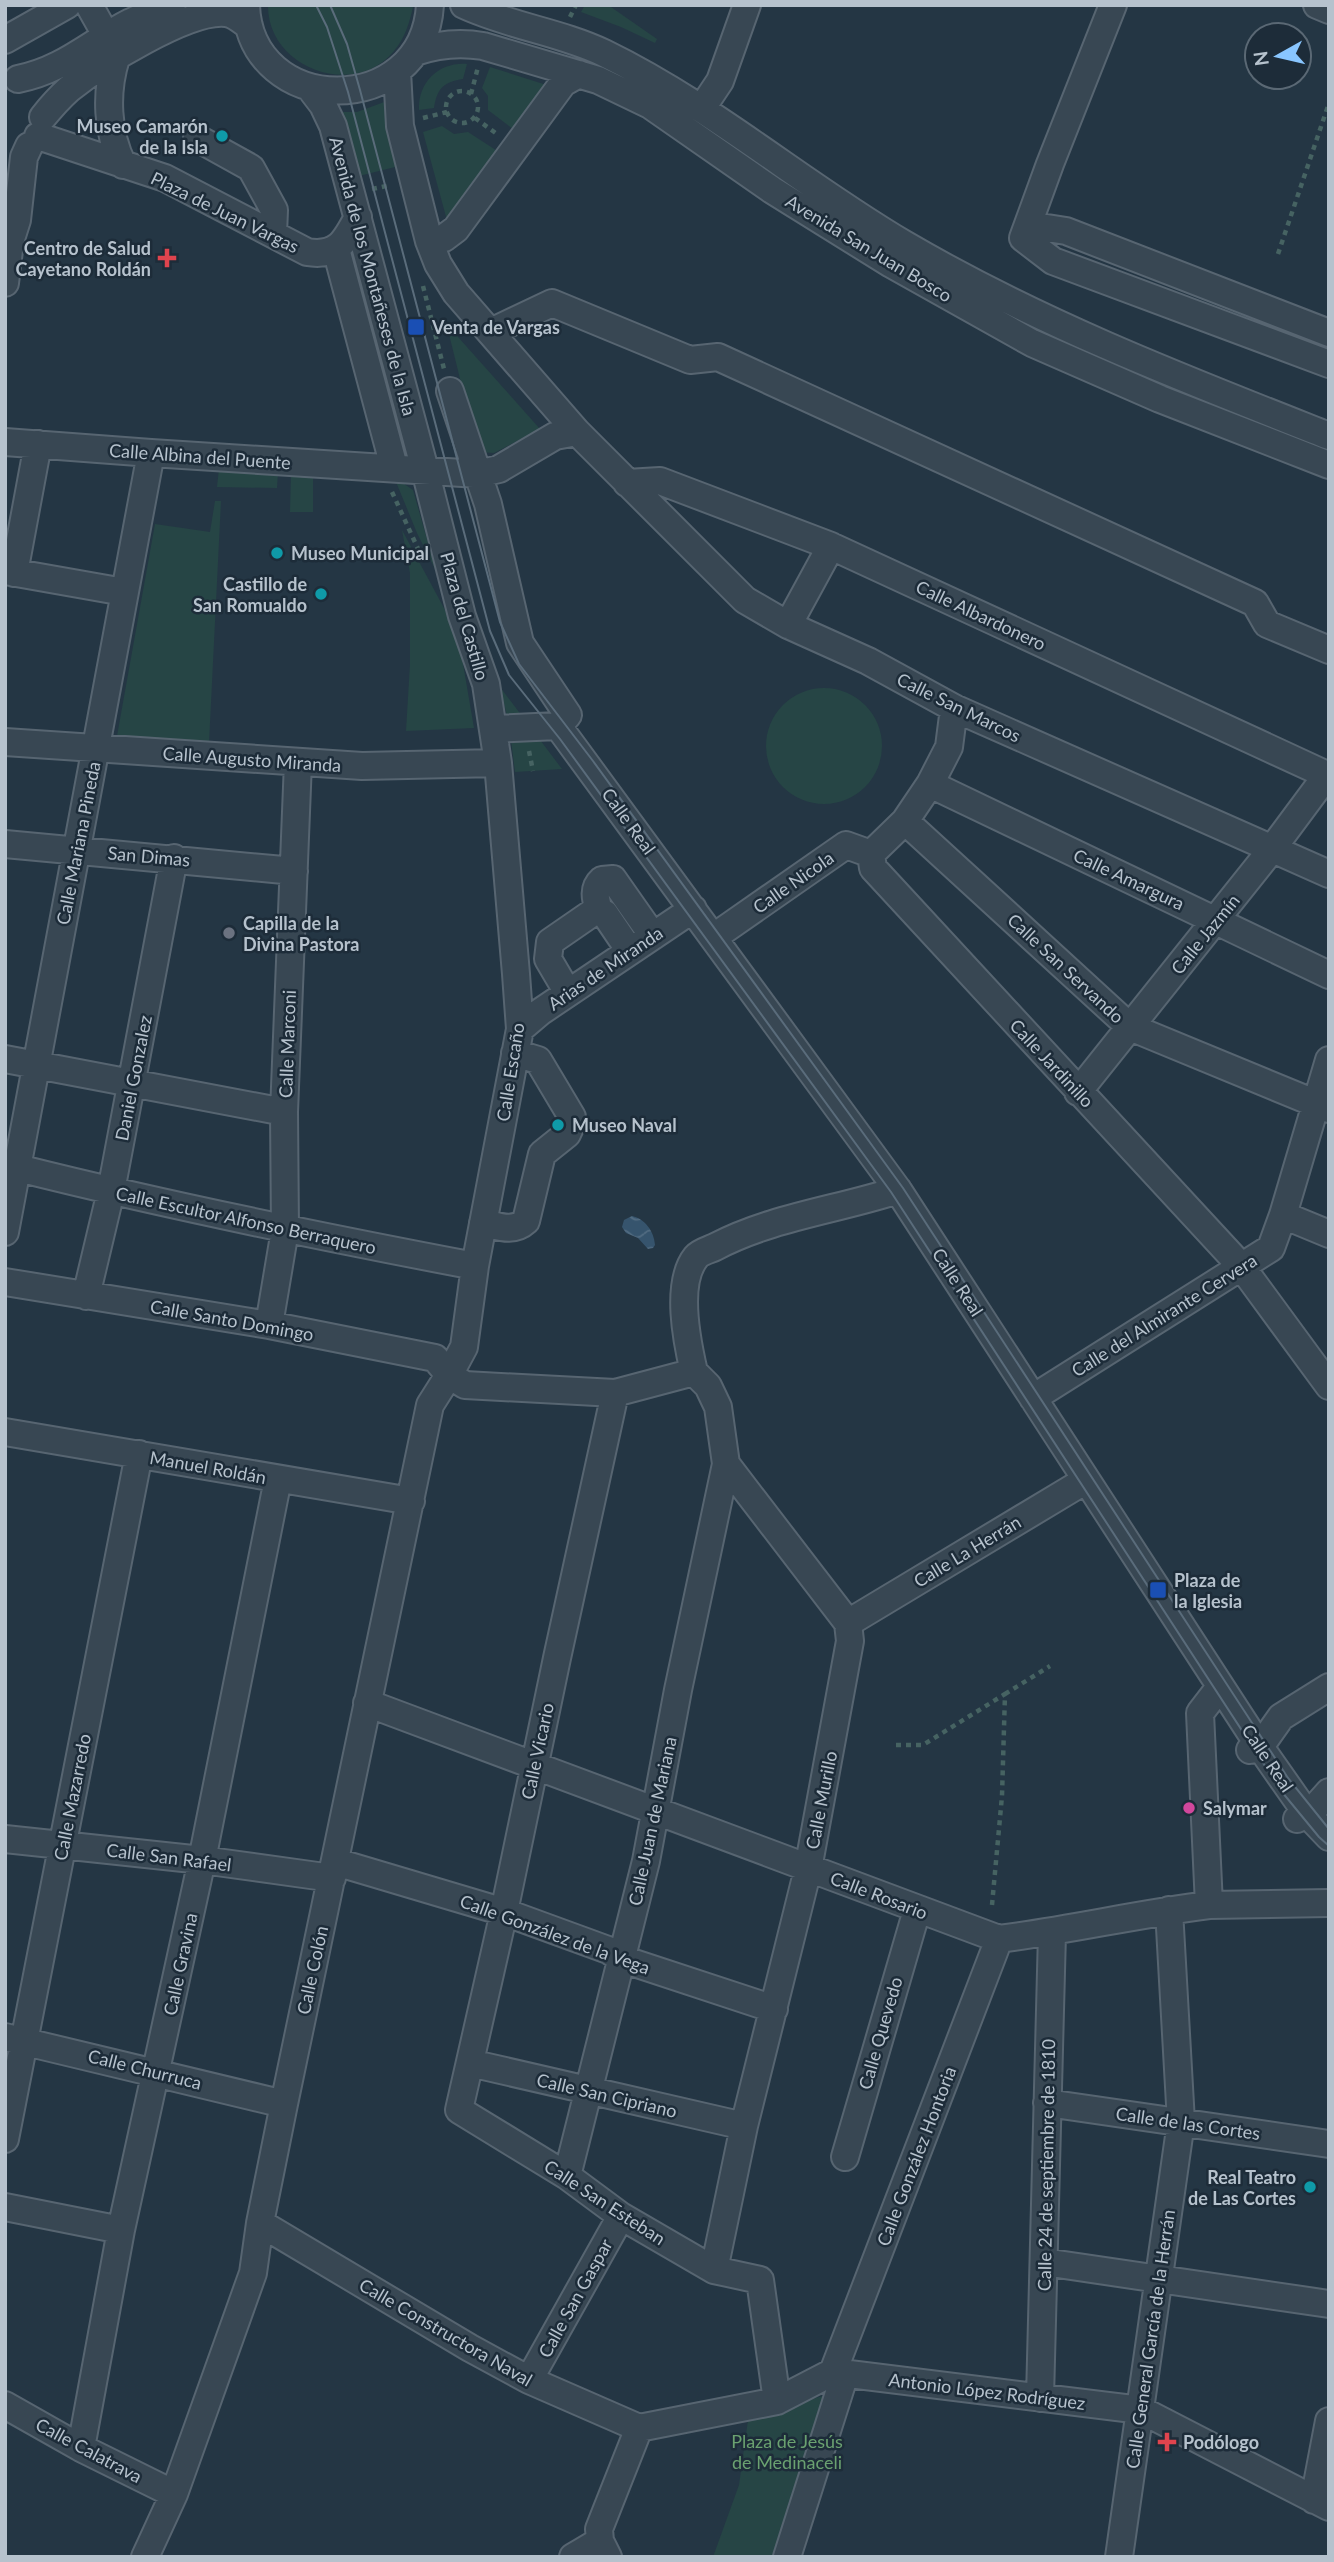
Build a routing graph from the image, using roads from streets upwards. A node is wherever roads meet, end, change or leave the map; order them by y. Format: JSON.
{"nodes":[{"id":1,"x":67,"y":5,"type":"edge"},
{"id":2,"x":89,"y":5,"type":"edge"},
{"id":3,"x":172,"y":5,"type":"edge"},
{"id":4,"x":430,"y":5,"type":"edge"},
{"id":5,"x":464,"y":5,"type":"edge"},
{"id":6,"x":747,"y":5,"type":"edge"},
{"id":7,"x":1113,"y":5,"type":"edge"},
{"id":8,"x":1317,"y":5,"type":"edge"},
{"id":9,"x":1329,"y":10,"type":"edge"},
{"id":10,"x":191,"y":12,"type":"edge"},
{"id":11,"x":247,"y":16,"type":"edge"},
{"id":12,"x":5,"y":40,"type":"edge"},
{"id":13,"x":111,"y":48,"type":"junction"},
{"id":14,"x":406,"y":61,"type":"junction"},
{"id":15,"x":579,"y":75,"type":"junction"},
{"id":16,"x":9,"y":77,"type":"edge"},
{"id":17,"x":310,"y":88,"type":"junction"},
{"id":18,"x":702,"y":108,"type":"junction"},
{"id":19,"x":29,"y":138,"type":"edge"},
{"id":20,"x":197,"y":138,"type":"dead end"},
{"id":21,"x":123,"y":165,"type":"junction"},
{"id":22,"x":5,"y":187,"type":"edge"},
{"id":23,"x":358,"y":217,"type":"junction"},
{"id":24,"x":1028,"y":225,"type":"junction"},
{"id":25,"x":273,"y":234,"type":"junction"},
{"id":26,"x":429,"y":241,"type":"junction"},
{"id":27,"x":10,"y":242,"type":"junction"},
{"id":28,"x":336,"y":249,"type":"junction"},
{"id":29,"x":5,"y":283,"type":"edge"},
{"id":30,"x":491,"y":332,"type":"junction"},
{"id":31,"x":1329,"y":332,"type":"edge"},
{"id":32,"x":1329,"y":364,"type":"edge"},
{"id":33,"x":450,"y":391,"type":"road end"},
{"id":34,"x":459,"y":422,"type":"junction"},
{"id":35,"x":415,"y":431,"type":"junction"},
{"id":36,"x":577,"y":432,"type":"junction"},
{"id":37,"x":1329,"y":436,"type":"edge"},
{"id":38,"x":387,"y":438,"type":"junction"},
{"id":39,"x":5,"y":442,"type":"edge"},
{"id":40,"x":38,"y":444,"type":"junction"},
{"id":41,"x":151,"y":453,"type":"junction"},
{"id":42,"x":1329,"y":465,"type":"edge"},
{"id":43,"x":394,"y":467,"type":"junction"},
{"id":44,"x":425,"y":470,"type":"junction"},
{"id":45,"x":478,"y":474,"type":"junction"},
{"id":46,"x":627,"y":483,"type":"junction"},
{"id":47,"x":831,"y":546,"type":"junction"},
{"id":48,"x":9,"y":572,"type":"edge"},
{"id":49,"x":124,"y":592,"type":"junction"},
{"id":50,"x":788,"y":625,"type":"junction"},
{"id":51,"x":1329,"y":650,"type":"edge"},
{"id":52,"x":954,"y":708,"type":"junction"},
{"id":53,"x":494,"y":729,"type":"junction"},
{"id":54,"x":563,"y":733,"type":"junction"},
{"id":55,"x":5,"y":742,"type":"edge"},
{"id":56,"x":95,"y":748,"type":"junction"},
{"id":57,"x":298,"y":762,"type":"junction"},
{"id":58,"x":498,"y":763,"type":"junction"},
{"id":59,"x":1328,"y":775,"type":"edge"},
{"id":60,"x":930,"y":784,"type":"junction"},
{"id":61,"x":905,"y":821,"type":"junction"},
{"id":62,"x":5,"y":844,"type":"edge"},
{"id":63,"x":1272,"y":849,"type":"junction"},
{"id":64,"x":76,"y":850,"type":"junction"},
{"id":65,"x":871,"y":855,"type":"junction"},
{"id":66,"x":174,"y":858,"type":"junction"},
{"id":67,"x":293,"y":871,"type":"junction"},
{"id":68,"x":1329,"y":874,"type":"edge"},
{"id":69,"x":693,"y":909,"type":"junction"},
{"id":70,"x":599,"y":911,"type":"junction"},
{"id":71,"x":1216,"y":920,"type":"junction"},
{"id":72,"x":653,"y":936,"type":"junction"},
{"id":73,"x":714,"y":937,"type":"junction"},
{"id":74,"x":630,"y":951,"type":"junction"},
{"id":75,"x":1329,"y":975,"type":"edge"},
{"id":76,"x":568,"y":993,"type":"junction"},
{"id":77,"x":1130,"y":1027,"type":"junction"},
{"id":78,"x":517,"y":1041,"type":"junction"},
{"id":79,"x":5,"y":1059,"type":"edge"},
{"id":80,"x":1329,"y":1060,"type":"edge"},
{"id":81,"x":37,"y":1065,"type":"junction"},
{"id":82,"x":132,"y":1082,"type":"junction"},
{"id":83,"x":1078,"y":1092,"type":"junction"},
{"id":84,"x":1322,"y":1106,"type":"edge"},
{"id":85,"x":284,"y":1112,"type":"junction"},
{"id":86,"x":18,"y":1168,"type":"junction"},
{"id":87,"x":898,"y":1190,"type":"junction"},
{"id":88,"x":111,"y":1191,"type":"junction"},
{"id":89,"x":1283,"y":1216,"type":"junction"},
{"id":90,"x":483,"y":1223,"type":"junction"},
{"id":91,"x":285,"y":1230,"type":"junction"},
{"id":92,"x":5,"y":1232,"type":"edge"},
{"id":93,"x":1329,"y":1234,"type":"edge"},
{"id":94,"x":475,"y":1266,"type":"junction"},
{"id":95,"x":1241,"y":1266,"type":"junction"},
{"id":96,"x":5,"y":1282,"type":"edge"},
{"id":97,"x":86,"y":1296,"type":"junction"},
{"id":98,"x":269,"y":1325,"type":"junction"},
{"id":99,"x":694,"y":1372,"type":"junction"},
{"id":100,"x":447,"y":1379,"type":"junction"},
{"id":101,"x":1329,"y":1386,"type":"edge"},
{"id":102,"x":615,"y":1393,"type":"junction"},
{"id":103,"x":1033,"y":1398,"type":"junction"},
{"id":104,"x":5,"y":1432,"type":"edge"},
{"id":105,"x":139,"y":1454,"type":"junction"},
{"id":106,"x":726,"y":1464,"type":"junction"},
{"id":107,"x":278,"y":1479,"type":"junction"},
{"id":108,"x":1086,"y":1480,"type":"junction"},
{"id":109,"x":411,"y":1501,"type":"junction"},
{"id":110,"x":848,"y":1623,"type":"junction"},
{"id":111,"x":1220,"y":1687,"type":"junction"},
{"id":112,"x":1329,"y":1687,"type":"edge"},
{"id":113,"x":367,"y":1703,"type":"junction"},
{"id":114,"x":1254,"y":1747,"type":"junction"},
{"id":115,"x":534,"y":1766,"type":"junction"},
{"id":116,"x":1329,"y":1792,"type":"edge"},
{"id":117,"x":656,"y":1812,"type":"junction"},
{"id":118,"x":1302,"y":1816,"type":"junction"},
{"id":119,"x":1329,"y":1838,"type":"edge"},
{"id":120,"x":5,"y":1839,"type":"edge"},
{"id":121,"x":62,"y":1844,"type":"junction"},
{"id":122,"x":202,"y":1860,"type":"junction"},
{"id":123,"x":808,"y":1869,"type":"junction"},
{"id":124,"x":334,"y":1870,"type":"junction"},
{"id":125,"x":1329,"y":1903,"type":"edge"},
{"id":126,"x":1209,"y":1905,"type":"junction"},
{"id":127,"x":916,"y":1910,"type":"junction"},
{"id":128,"x":1169,"y":1910,"type":"junction"},
{"id":129,"x":504,"y":1912,"type":"junction"},
{"id":130,"x":1052,"y":1933,"type":"junction"},
{"id":131,"x":999,"y":1939,"type":"junction"},
{"id":132,"x":622,"y":1959,"type":"junction"},
{"id":133,"x":774,"y":2009,"type":"junction"},
{"id":134,"x":15,"y":2039,"type":"edge"},
{"id":135,"x":470,"y":2063,"type":"junction"},
{"id":136,"x":157,"y":2072,"type":"junction"},
{"id":137,"x":590,"y":2092,"type":"junction"},
{"id":138,"x":1047,"y":2103,"type":"junction"},
{"id":139,"x":284,"y":2104,"type":"junction"},
{"id":140,"x":458,"y":2110,"type":"joint"},
{"id":141,"x":1181,"y":2122,"type":"junction"},
{"id":142,"x":744,"y":2126,"type":"junction"},
{"id":143,"x":5,"y":2139,"type":"edge"},
{"id":144,"x":1329,"y":2144,"type":"edge"},
{"id":145,"x":845,"y":2157,"type":"dead end"},
{"id":146,"x":567,"y":2176,"type":"junction"},
{"id":147,"x":5,"y":2207,"type":"edge"},
{"id":148,"x":621,"y":2216,"type":"junction"},
{"id":149,"x":260,"y":2223,"type":"junction"},
{"id":150,"x":121,"y":2230,"type":"junction"},
{"id":151,"x":1044,"y":2262,"type":"junction"},
{"id":152,"x":715,"y":2270,"type":"junction"},
{"id":153,"x":1159,"y":2278,"type":"junction"},
{"id":154,"x":1329,"y":2304,"type":"edge"},
{"id":155,"x":839,"y":2373,"type":"junction"},
{"id":156,"x":529,"y":2380,"type":"junction"},
{"id":157,"x":1040,"y":2398,"type":"junction"},
{"id":158,"x":777,"y":2401,"type":"junction"},
{"id":159,"x":5,"y":2405,"type":"edge"},
{"id":160,"x":1142,"y":2410,"type":"junction"},
{"id":161,"x":1329,"y":2421,"type":"edge"},
{"id":162,"x":639,"y":2428,"type":"junction"},
{"id":163,"x":81,"y":2448,"type":"junction"},
{"id":164,"x":174,"y":2494,"type":"junction"},
{"id":165,"x":1322,"y":2503,"type":"edge"},
{"id":166,"x":604,"y":2549,"type":"edge"},
{"id":167,"x":145,"y":2557,"type":"edge"},
{"id":168,"x":573,"y":2557,"type":"edge"},
{"id":169,"x":787,"y":2557,"type":"edge"},
{"id":170,"x":1119,"y":2557,"type":"edge"}],
"edges":[{"from":1,"to":12,"type":"street"},
{"from":2,"to":13,"type":"street"},
{"from":3,"to":13,"type":"street"},
{"from":4,"to":14,"type":"street"},
{"from":5,"to":18,"type":"street","name":"Avenida San Juan Bosco"},
{"from":6,"to":18,"type":"street"},
{"from":7,"to":24,"type":"street"},
{"from":8,"to":9,"type":"street"},
{"from":10,"to":11,"type":"street"},
{"from":10,"to":13,"type":"street"},
{"from":11,"to":17,"type":"street"},
{"from":13,"to":16,"type":"street"},
{"from":13,"to":19,"type":"street"},
{"from":13,"to":21,"type":"street"},
{"from":14,"to":15,"type":"street","name":"Avenida San Juan Bosco"},
{"from":14,"to":17,"type":"street","name":"Avenida San Juan Bosco"},
{"from":14,"to":26,"type":"street","name":"Calle San Marcos"},
{"from":15,"to":26,"type":"street"},
{"from":15,"to":42,"type":"street","name":"Avenida San Juan Bosco"},
{"from":16,"to":19,"type":"street"},
{"from":17,"to":23,"type":"street","name":"Avenida de los Montañeses de la Isla"},
{"from":18,"to":37,"type":"street","name":"Avenida San Juan Bosco"},
{"from":19,"to":21,"type":"street","name":"Plaza de Juan Vargas"},
{"from":19,"to":27,"type":"street"},
{"from":20,"to":25,"type":"street"},
{"from":21,"to":25,"type":"street","name":"Plaza de Juan Vargas"},
{"from":22,"to":27,"type":"street"},
{"from":23,"to":28,"type":"street"},
{"from":23,"to":35,"type":"street","name":"Avenida de los Montañeses de la Isla"},
{"from":24,"to":31,"type":"street"},
{"from":24,"to":32,"type":"street"},
{"from":25,"to":28,"type":"street","name":"Plaza de Juan Vargas"},
{"from":26,"to":30,"type":"street","name":"Calle San Marcos"},
{"from":27,"to":29,"type":"street"},
{"from":28,"to":38,"type":"street","name":"Avenida de los Montañeses de la Isla"},
{"from":30,"to":36,"type":"street","name":"Calle San Marcos"},
{"from":30,"to":51,"type":"street"},
{"from":33,"to":34,"type":"street"},
{"from":34,"to":35,"type":"street"},
{"from":34,"to":45,"type":"street"},
{"from":35,"to":38,"type":"street"},
{"from":35,"to":44,"type":"street","name":"Avenida de los Montañeses de la Isla"},
{"from":36,"to":45,"type":"street"},
{"from":36,"to":46,"type":"street","name":"Calle San Marcos"},
{"from":38,"to":43,"type":"street","name":"Avenida de los Montañeses de la Isla"},
{"from":39,"to":40,"type":"street","name":"Calle Albina del Puente"},
{"from":40,"to":41,"type":"street","name":"Calle Albina del Puente"},
{"from":40,"to":48,"type":"street"},
{"from":41,"to":43,"type":"street","name":"Calle Albina del Puente"},
{"from":41,"to":49,"type":"street","name":"Calle Mariana Pineda"},
{"from":43,"to":44,"type":"street"},
{"from":44,"to":45,"type":"street"},
{"from":44,"to":53,"type":"street","name":"Plaza del Castillo"},
{"from":45,"to":54,"type":"street"},
{"from":46,"to":47,"type":"street","name":"Calle Albardonero"},
{"from":46,"to":50,"type":"street","name":"Calle San Marcos"},
{"from":47,"to":50,"type":"street"},
{"from":47,"to":59,"type":"street","name":"Calle Albardonero"},
{"from":48,"to":49,"type":"street"},
{"from":49,"to":56,"type":"street","name":"Calle Mariana Pineda"},
{"from":50,"to":52,"type":"street","name":"Calle San Marcos"},
{"from":52,"to":60,"type":"street"},
{"from":52,"to":63,"type":"street","name":"Calle San Marcos"},
{"from":53,"to":54,"type":"street"},
{"from":53,"to":58,"type":"street","name":"Plaza del Castillo"},
{"from":54,"to":69,"type":"street","name":"Calle Real"},
{"from":55,"to":56,"type":"street","name":"Calle Augusto Miranda"},
{"from":56,"to":57,"type":"street","name":"Calle Augusto Miranda"},
{"from":56,"to":64,"type":"street","name":"Calle Mariana Pineda"},
{"from":57,"to":58,"type":"street","name":"Calle Augusto Miranda"},
{"from":57,"to":67,"type":"street","name":"Calle Marconi"},
{"from":58,"to":78,"type":"street","name":"Calle Escaño"},
{"from":59,"to":63,"type":"street","name":"Calle Jazmín"},
{"from":60,"to":61,"type":"street"},
{"from":60,"to":71,"type":"street","name":"Calle Amargura"},
{"from":61,"to":65,"type":"street"},
{"from":61,"to":77,"type":"street","name":"Calle San Servando"},
{"from":62,"to":64,"type":"street","name":"San Dimas"},
{"from":63,"to":68,"type":"street","name":"Calle San Marcos"},
{"from":63,"to":71,"type":"street","name":"Calle Jazmín"},
{"from":64,"to":66,"type":"street","name":"San Dimas"},
{"from":64,"to":81,"type":"street","name":"Calle Mariana Pineda"},
{"from":65,"to":73,"type":"street","name":"Calle Nicola"},
{"from":65,"to":83,"type":"street","name":"Calle Jardinillo"},
{"from":66,"to":67,"type":"street","name":"San Dimas"},
{"from":66,"to":82,"type":"street","name":"Daniel Gonzalez"},
{"from":67,"to":85,"type":"street","name":"Calle Marconi"},
{"from":69,"to":72,"type":"street","name":"Arias de Miranda"},
{"from":69,"to":73,"type":"street","name":"Calle Real"},
{"from":70,"to":72,"type":"street"},
{"from":70,"to":74,"type":"street"},
{"from":70,"to":76,"type":"street"},
{"from":71,"to":75,"type":"street","name":"Calle Amargura"},
{"from":71,"to":77,"type":"street","name":"Calle Jazmín"},
{"from":72,"to":74,"type":"street","name":"Arias de Miranda"},
{"from":73,"to":87,"type":"street","name":"Calle Real"},
{"from":74,"to":76,"type":"street","name":"Arias de Miranda"},
{"from":76,"to":78,"type":"street","name":"Arias de Miranda"},
{"from":77,"to":83,"type":"street","name":"Calle Jazmín"},
{"from":77,"to":84,"type":"street","name":"Calle San Servando"},
{"from":78,"to":90,"type":"street","name":"Calle Escaño"},
{"from":78,"to":90,"type":"street"},
{"from":79,"to":81,"type":"street"},
{"from":80,"to":84,"type":"street","name":"Calle del Almirante Cervera"},
{"from":81,"to":82,"type":"street"},
{"from":81,"to":86,"type":"street","name":"Calle Mariana Pineda"},
{"from":82,"to":85,"type":"street"},
{"from":82,"to":88,"type":"street","name":"Daniel Gonzalez"},
{"from":83,"to":95,"type":"street","name":"Calle Jardinillo"},
{"from":84,"to":89,"type":"street","name":"Calle del Almirante Cervera"},
{"from":85,"to":91,"type":"street","name":"Calle Marconi"},
{"from":86,"to":88,"type":"street","name":"Calle Escultor Alfonso Berraquero"},
{"from":86,"to":92,"type":"street","name":"Calle Mariana Pineda"},
{"from":87,"to":99,"type":"street"},
{"from":87,"to":103,"type":"street","name":"Calle Real"},
{"from":88,"to":91,"type":"street","name":"Calle Escultor Alfonso Berraquero"},
{"from":88,"to":97,"type":"street","name":"Daniel Gonzalez"},
{"from":89,"to":93,"type":"street"},
{"from":89,"to":95,"type":"street","name":"Calle del Almirante Cervera"},
{"from":90,"to":94,"type":"street","name":"Calle Escaño"},
{"from":91,"to":94,"type":"street","name":"Calle Escultor Alfonso Berraquero"},
{"from":91,"to":98,"type":"street","name":"Calle Marconi"},
{"from":94,"to":100,"type":"street","name":"Calle Escaño"},
{"from":95,"to":101,"type":"street","name":"Calle Jardinillo"},
{"from":95,"to":103,"type":"street","name":"Calle del Almirante Cervera"},
{"from":96,"to":97,"type":"street","name":"Calle Santo Domingo"},
{"from":97,"to":98,"type":"street","name":"Calle Santo Domingo"},
{"from":98,"to":100,"type":"street","name":"Calle Santo Domingo"},
{"from":99,"to":102,"type":"street"},
{"from":99,"to":106,"type":"street"},
{"from":100,"to":102,"type":"street"},
{"from":100,"to":109,"type":"street","name":"Calle Colón"},
{"from":102,"to":115,"type":"street","name":"Calle Vicario"},
{"from":103,"to":108,"type":"street","name":"Calle Real"},
{"from":104,"to":105,"type":"street","name":"Manuel Roldán"},
{"from":105,"to":107,"type":"street","name":"Manuel Roldán"},
{"from":105,"to":121,"type":"street","name":"Calle Mazarredo"},
{"from":106,"to":110,"type":"street"},
{"from":106,"to":117,"type":"street","name":"Calle Juan de Mariana"},
{"from":107,"to":109,"type":"street","name":"Manuel Roldán"},
{"from":107,"to":122,"type":"street","name":"Calle Gravina"},
{"from":108,"to":110,"type":"street","name":"Calle La Herrán"},
{"from":108,"to":111,"type":"street","name":"Calle Real"},
{"from":109,"to":113,"type":"street","name":"Calle Colón"},
{"from":110,"to":123,"type":"street","name":"Calle Murillo"},
{"from":111,"to":114,"type":"street","name":"Calle Real"},
{"from":111,"to":126,"type":"street"},
{"from":112,"to":114,"type":"street"},
{"from":113,"to":115,"type":"street","name":"Calle Rosario"},
{"from":113,"to":124,"type":"street","name":"Calle Colón"},
{"from":114,"to":118,"type":"street","name":"Calle Real"},
{"from":115,"to":117,"type":"street","name":"Calle Rosario"},
{"from":115,"to":129,"type":"street","name":"Calle Vicario"},
{"from":116,"to":118,"type":"street"},
{"from":117,"to":123,"type":"street","name":"Calle Rosario"},
{"from":117,"to":132,"type":"street","name":"Calle Juan de Mariana"},
{"from":118,"to":119,"type":"street","name":"Calle Real"},
{"from":120,"to":121,"type":"street","name":"Calle San Rafael"},
{"from":121,"to":122,"type":"street","name":"Calle San Rafael"},
{"from":121,"to":134,"type":"street","name":"Calle Mazarredo"},
{"from":122,"to":124,"type":"street","name":"Calle San Rafael"},
{"from":122,"to":136,"type":"street","name":"Calle Gravina"},
{"from":123,"to":127,"type":"street","name":"Calle Rosario"},
{"from":123,"to":133,"type":"street","name":"Calle Murillo"},
{"from":124,"to":129,"type":"street","name":"Calle González de la Vega"},
{"from":124,"to":139,"type":"street","name":"Calle Colón"},
{"from":125,"to":126,"type":"street"},
{"from":126,"to":128,"type":"street"},
{"from":127,"to":131,"type":"street","name":"Calle Rosario"},
{"from":127,"to":145,"type":"street","name":"Calle Quevedo"},
{"from":128,"to":130,"type":"street"},
{"from":128,"to":141,"type":"street","name":"Calle General García de la Herrán"},
{"from":129,"to":132,"type":"street","name":"Calle González de la Vega"},
{"from":129,"to":135,"type":"street","name":"Calle Vicario"},
{"from":130,"to":131,"type":"street"},
{"from":130,"to":138,"type":"street","name":"Calle 24 de septiembre de 1810"},
{"from":131,"to":155,"type":"street","name":"Calle González Hontoria"},
{"from":132,"to":133,"type":"street","name":"Calle González de la Vega"},
{"from":132,"to":137,"type":"street","name":"Calle Juan de Mariana"},
{"from":133,"to":142,"type":"street","name":"Calle Murillo"},
{"from":134,"to":136,"type":"street","name":"Calle Churruca"},
{"from":134,"to":143,"type":"street","name":"Calle Mazarredo"},
{"from":135,"to":137,"type":"street","name":"Calle San Cipriano"},
{"from":135,"to":140,"type":"street","name":"Calle Vicario"},
{"from":136,"to":139,"type":"street","name":"Calle Churruca"},
{"from":136,"to":150,"type":"street","name":"Calle Gravina"},
{"from":137,"to":142,"type":"street","name":"Calle San Cipriano"},
{"from":137,"to":146,"type":"street","name":"Calle Juan de Mariana"},
{"from":138,"to":141,"type":"street","name":"Calle de las Cortes"},
{"from":138,"to":151,"type":"street","name":"Calle 24 de septiembre de 1810"},
{"from":139,"to":149,"type":"street","name":"Calle Colón"},
{"from":140,"to":146,"type":"street","name":"Calle San Esteban"},
{"from":141,"to":144,"type":"street","name":"Calle de las Cortes"},
{"from":141,"to":153,"type":"street","name":"Calle General García de la Herrán"},
{"from":142,"to":152,"type":"street","name":"Calle Murillo"},
{"from":146,"to":148,"type":"street","name":"Calle San Esteban"},
{"from":147,"to":150,"type":"street"},
{"from":148,"to":152,"type":"street","name":"Calle San Esteban"},
{"from":148,"to":156,"type":"street","name":"Calle San Gaspar"},
{"from":149,"to":156,"type":"street","name":"Calle Constructora Naval"},
{"from":149,"to":164,"type":"street","name":"Calle Colón"},
{"from":150,"to":163,"type":"street","name":"Calle Gravina"},
{"from":151,"to":153,"type":"street"},
{"from":151,"to":157,"type":"street","name":"Calle 24 de septiembre de 1810"},
{"from":152,"to":158,"type":"street","name":"Calle San Esteban"},
{"from":153,"to":154,"type":"street"},
{"from":153,"to":160,"type":"street","name":"Calle General García de la Herrán"},
{"from":155,"to":157,"type":"street","name":"Antonio López Rodríguez"},
{"from":155,"to":158,"type":"street"},
{"from":155,"to":169,"type":"street","name":"Calle González Hontoria"},
{"from":156,"to":162,"type":"street","name":"Calle Constructora Naval"},
{"from":157,"to":160,"type":"street","name":"Antonio López Rodríguez"},
{"from":158,"to":162,"type":"street"},
{"from":159,"to":163,"type":"street","name":"Calle Calatrava"},
{"from":160,"to":165,"type":"street"},
{"from":160,"to":170,"type":"street","name":"Calle General García de la Herrán"},
{"from":161,"to":165,"type":"street"},
{"from":162,"to":166,"type":"street"},
{"from":163,"to":164,"type":"street","name":"Calle Calatrava"},
{"from":164,"to":167,"type":"street","name":"Calle Colón"},
{"from":166,"to":168,"type":"street"}]}
